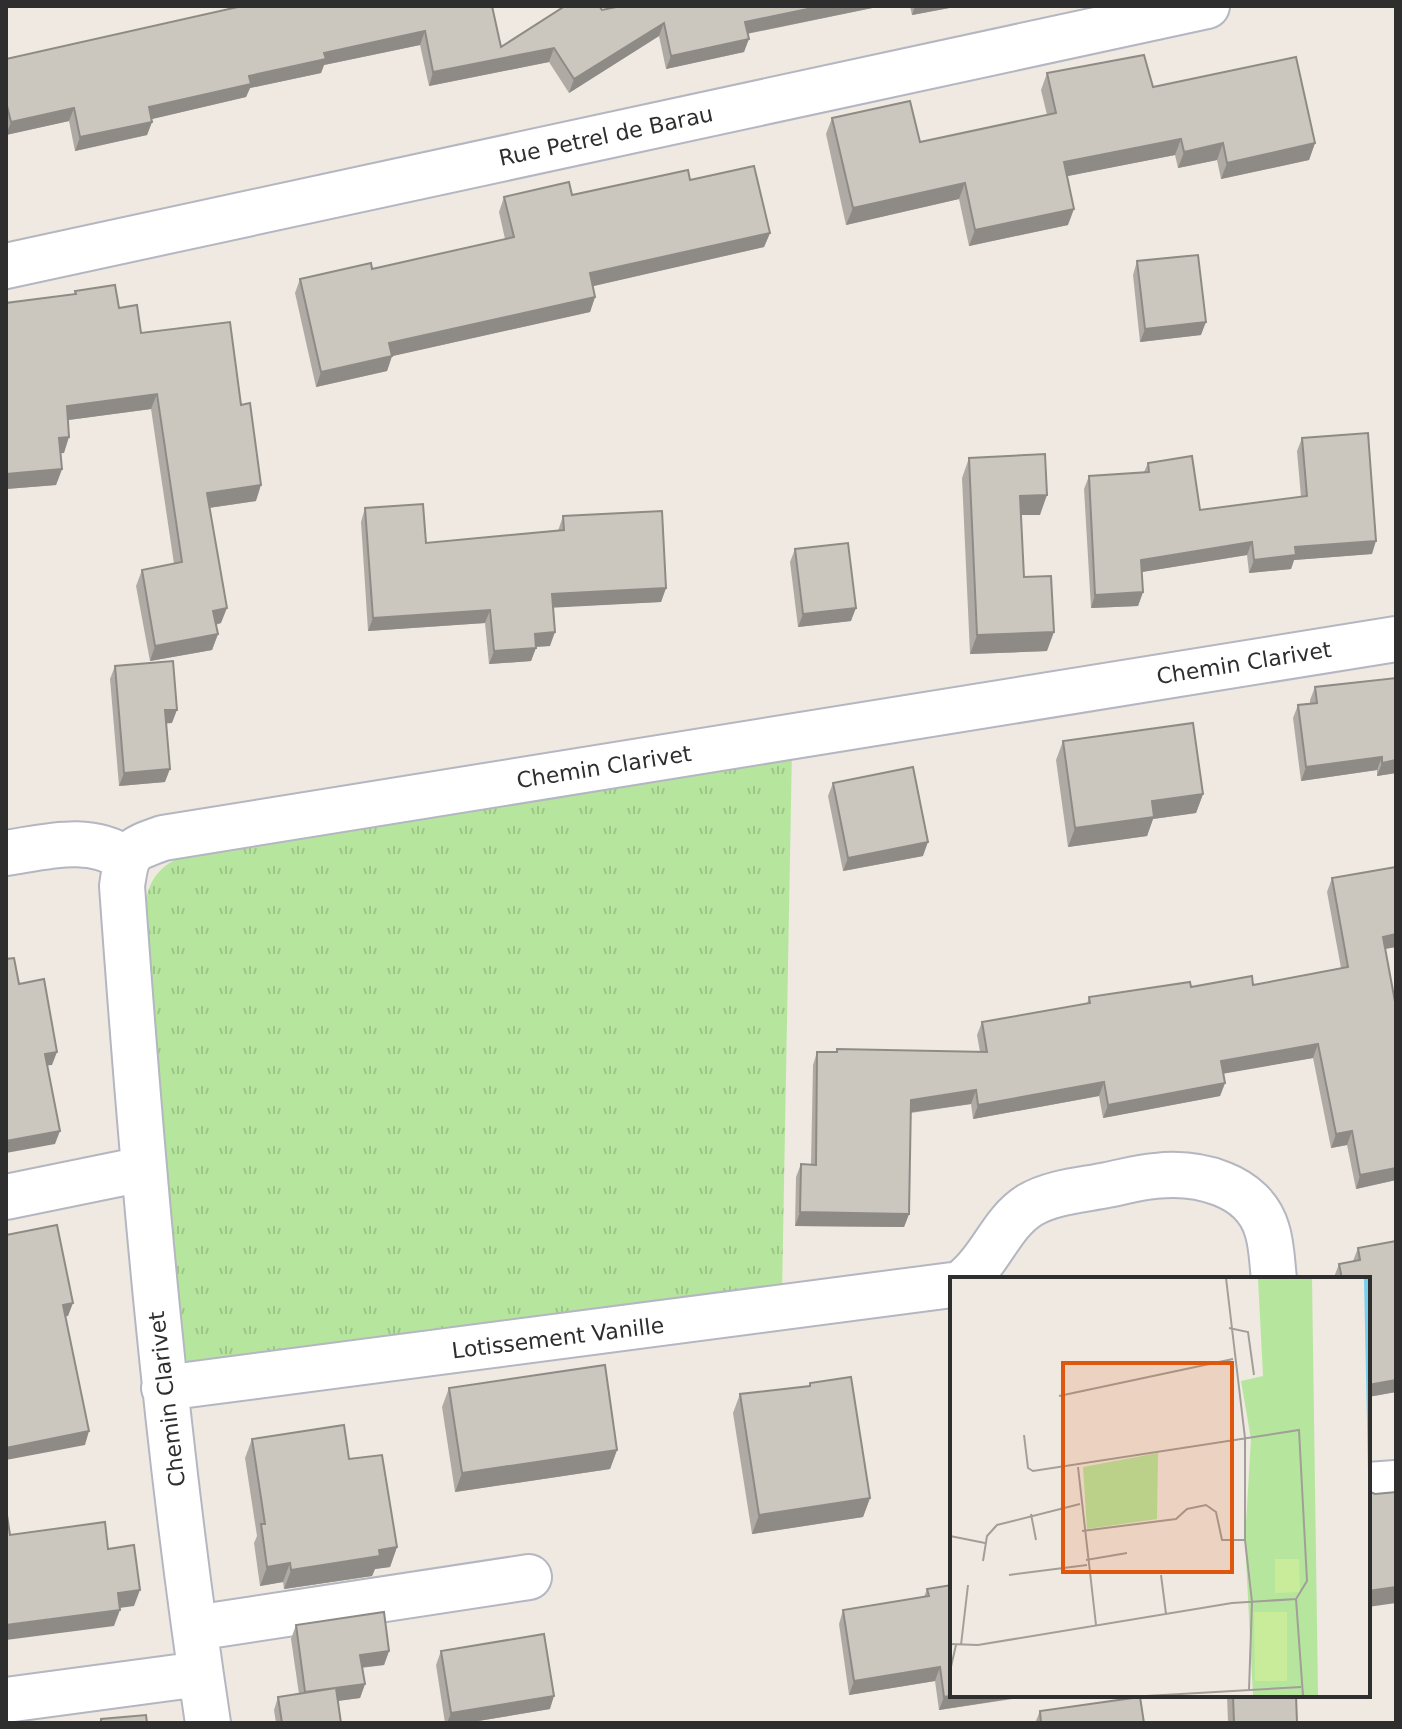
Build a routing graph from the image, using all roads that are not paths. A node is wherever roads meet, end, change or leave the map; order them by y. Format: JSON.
{"nodes":[{"id":1,"x":1207,"y":6,"type":"edge"},
{"id":2,"x":6,"y":266,"type":"edge"},
{"id":3,"x":1396,"y":639,"type":"edge"},
{"id":4,"x":6,"y":853,"type":"edge"},
{"id":5,"x":126,"y":859,"type":"junction"},
{"id":6,"x":143,"y":1169,"type":"junction"},
{"id":7,"x":6,"y":1197,"type":"edge"},
{"id":8,"x":968,"y":1277,"type":"edge"},
{"id":9,"x":1274,"y":1277,"type":"edge"},
{"id":10,"x":950,"y":1286,"type":"edge"},
{"id":11,"x":164,"y":1388,"type":"junction"},
{"id":12,"x":1396,"y":1483,"type":"edge"},
{"id":13,"x":1370,"y":1485,"type":"edge"},
{"id":14,"x":529,"y":1577,"type":"dead end"},
{"id":15,"x":195,"y":1628,"type":"junction"},
{"id":16,"x":200,"y":1674,"type":"junction"},
{"id":17,"x":6,"y":1700,"type":"edge"},
{"id":18,"x":208,"y":1723,"type":"edge"}],
"edges":[{"from":1,"to":2,"type":"street","name":"Rue Petrel de Barau"},
{"from":3,"to":5,"type":"street","name":"Chemin Clarivet"},
{"from":4,"to":5,"type":"street"},
{"from":5,"to":6,"type":"street","name":"Chemin Clarivet"},
{"from":6,"to":7,"type":"street"},
{"from":6,"to":11,"type":"street","name":"Chemin Clarivet"},
{"from":8,"to":9,"type":"street"},
{"from":10,"to":11,"type":"street","name":"Lotissement Vanille"},
{"from":11,"to":15,"type":"street","name":"Chemin Clarivet"},
{"from":12,"to":13,"type":"street"},
{"from":14,"to":15,"type":"street"},
{"from":15,"to":16,"type":"street","name":"Chemin Clarivet"},
{"from":16,"to":17,"type":"street"},
{"from":16,"to":18,"type":"street","name":"Chemin Clarivet"}]}
